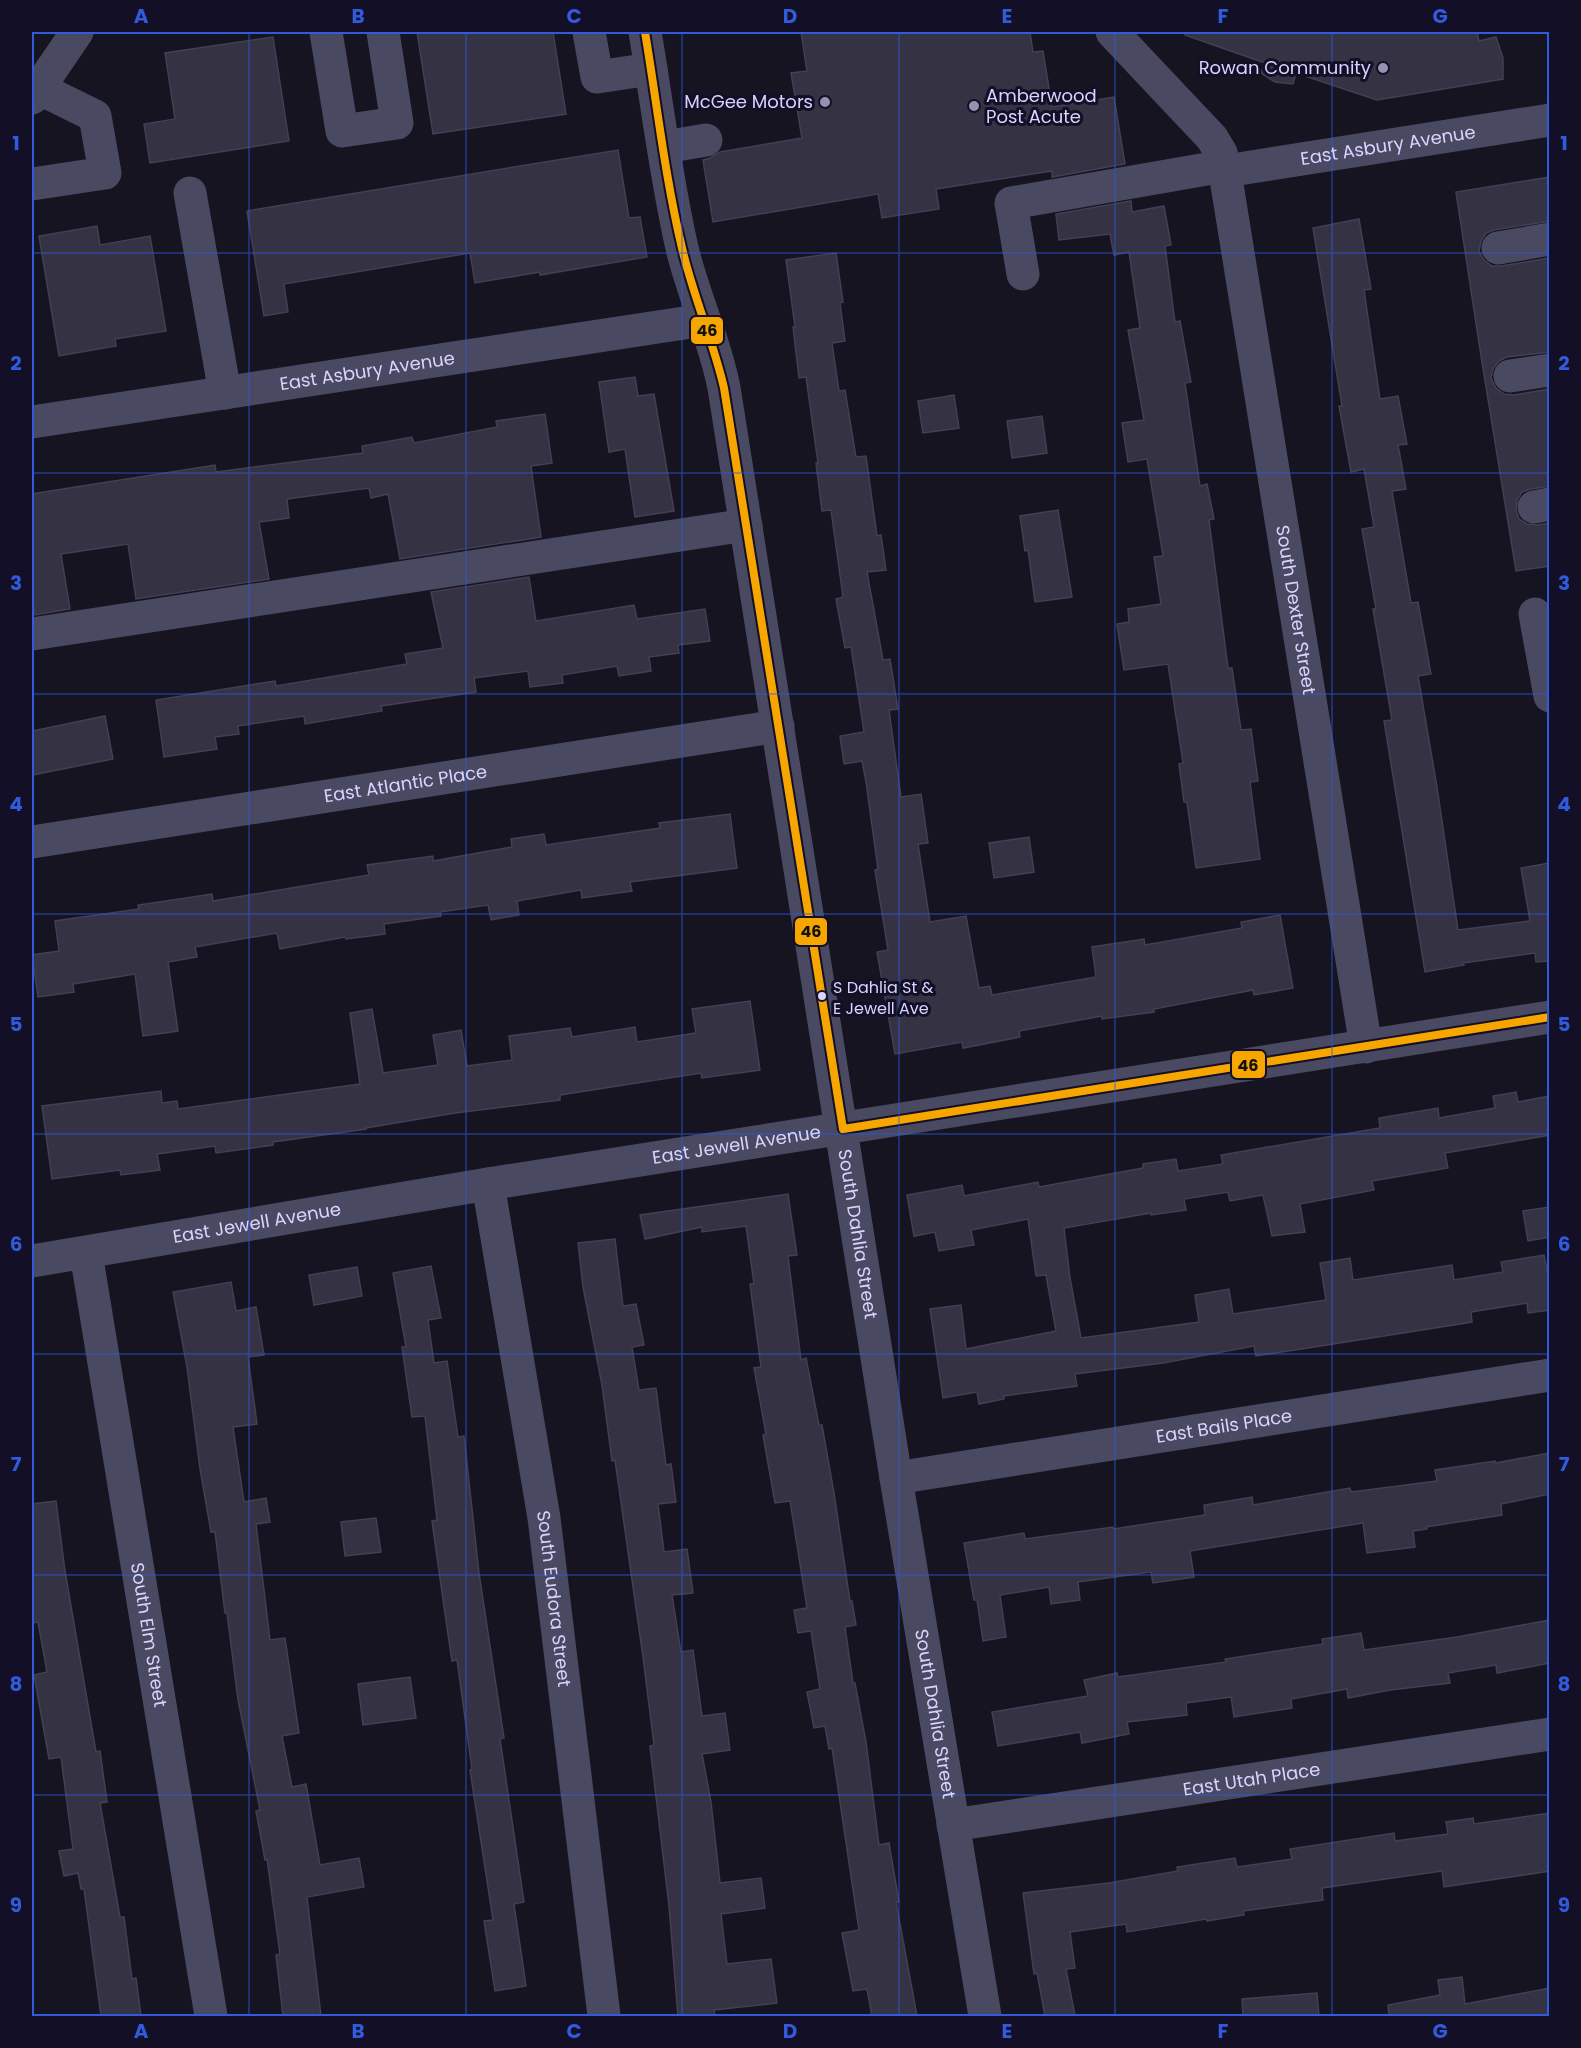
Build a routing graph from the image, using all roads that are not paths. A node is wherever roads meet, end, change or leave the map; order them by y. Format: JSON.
{"nodes":[{"id":1,"x":77,"y":32,"type":"edge"},
{"id":2,"x":326,"y":32,"type":"edge"},
{"id":3,"x":383,"y":32,"type":"edge"},
{"id":4,"x":589,"y":32,"type":"edge"},
{"id":5,"x":645,"y":32,"type":"edge"},
{"id":6,"x":1112,"y":32,"type":"edge"},
{"id":7,"x":651,"y":69,"type":"junction"},
{"id":8,"x":35,"y":93,"type":"edge"},
{"id":9,"x":1550,"y":120,"type":"edge"},
{"id":10,"x":706,"y":140,"type":"dead end"},
{"id":11,"x":665,"y":147,"type":"junction"},
{"id":12,"x":1225,"y":169,"type":"junction"},
{"id":13,"x":32,"y":184,"type":"edge"},
{"id":14,"x":190,"y":193,"type":"dead end"},
{"id":15,"x":1550,"y":239,"type":"edge"},
{"id":16,"x":1498,"y":248,"type":"dead end"},
{"id":17,"x":1023,"y":274,"type":"dead end"},
{"id":18,"x":704,"y":320,"type":"junction"},
{"id":19,"x":1550,"y":370,"type":"edge"},
{"id":20,"x":1510,"y":376,"type":"dead end"},
{"id":21,"x":225,"y":393,"type":"junction"},
{"id":22,"x":32,"y":422,"type":"edge"},
{"id":23,"x":746,"y":525,"type":"junction"},
{"id":24,"x":1535,"y":614,"type":"dead end"},
{"id":25,"x":32,"y":634,"type":"edge"},
{"id":26,"x":1550,"y":696,"type":"edge"},
{"id":27,"x":778,"y":726,"type":"junction"},
{"id":28,"x":32,"y":842,"type":"edge"},
{"id":29,"x":1550,"y":1017,"type":"edge"},
{"id":30,"x":1366,"y":1047,"type":"junction"},
{"id":31,"x":843,"y":1129,"type":"junction"},
{"id":32,"x":488,"y":1184,"type":"junction"},
{"id":33,"x":86,"y":1253,"type":"junction"},
{"id":34,"x":32,"y":1261,"type":"edge"},
{"id":35,"x":1550,"y":1376,"type":"edge"},
{"id":36,"x":896,"y":1478,"type":"junction"},
{"id":37,"x":1550,"y":1734,"type":"edge"},
{"id":38,"x":953,"y":1825,"type":"junction"},
{"id":39,"x":211,"y":2016,"type":"edge"},
{"id":40,"x":604,"y":2016,"type":"edge"},
{"id":41,"x":985,"y":2016,"type":"edge"}],
"edges":[{"from":1,"to":8,"type":"street"},
{"from":2,"to":3,"type":"street"},
{"from":4,"to":7,"type":"street"},
{"from":5,"to":7,"type":"street","name":"South Dahlia Street"},
{"from":6,"to":12,"type":"street","name":"South Dexter Street"},
{"from":7,"to":11,"type":"street","name":"South Dahlia Street"},
{"from":8,"to":13,"type":"street"},
{"from":9,"to":12,"type":"street","name":"East Asbury Avenue"},
{"from":10,"to":11,"type":"street"},
{"from":11,"to":18,"type":"street","name":"South Dahlia Street"},
{"from":12,"to":17,"type":"street","name":"East Asbury Avenue"},
{"from":12,"to":30,"type":"street","name":"South Dexter Street"},
{"from":14,"to":21,"type":"street"},
{"from":15,"to":16,"type":"street"},
{"from":18,"to":21,"type":"street","name":"East Asbury Avenue"},
{"from":18,"to":23,"type":"street","name":"South Dahlia Street"},
{"from":19,"to":20,"type":"street"},
{"from":21,"to":22,"type":"street","name":"East Asbury Avenue"},
{"from":23,"to":25,"type":"street"},
{"from":23,"to":27,"type":"street","name":"South Dahlia Street"},
{"from":24,"to":26,"type":"street"},
{"from":27,"to":28,"type":"street","name":"East Atlantic Place"},
{"from":27,"to":31,"type":"street","name":"South Dahlia Street"},
{"from":29,"to":30,"type":"street","name":"East Jewell Avenue"},
{"from":30,"to":31,"type":"street","name":"East Jewell Avenue"},
{"from":31,"to":32,"type":"street","name":"East Jewell Avenue"},
{"from":31,"to":36,"type":"street","name":"South Dahlia Street"},
{"from":32,"to":33,"type":"street","name":"East Jewell Avenue"},
{"from":32,"to":40,"type":"street","name":"South Eudora Street"},
{"from":33,"to":34,"type":"street","name":"East Jewell Avenue"},
{"from":33,"to":39,"type":"street","name":"South Elm Street"},
{"from":35,"to":36,"type":"street","name":"East Bails Place"},
{"from":36,"to":38,"type":"street","name":"South Dahlia Street"},
{"from":37,"to":38,"type":"street","name":"East Utah Place"},
{"from":38,"to":41,"type":"street","name":"South Dahlia Street"}]}
